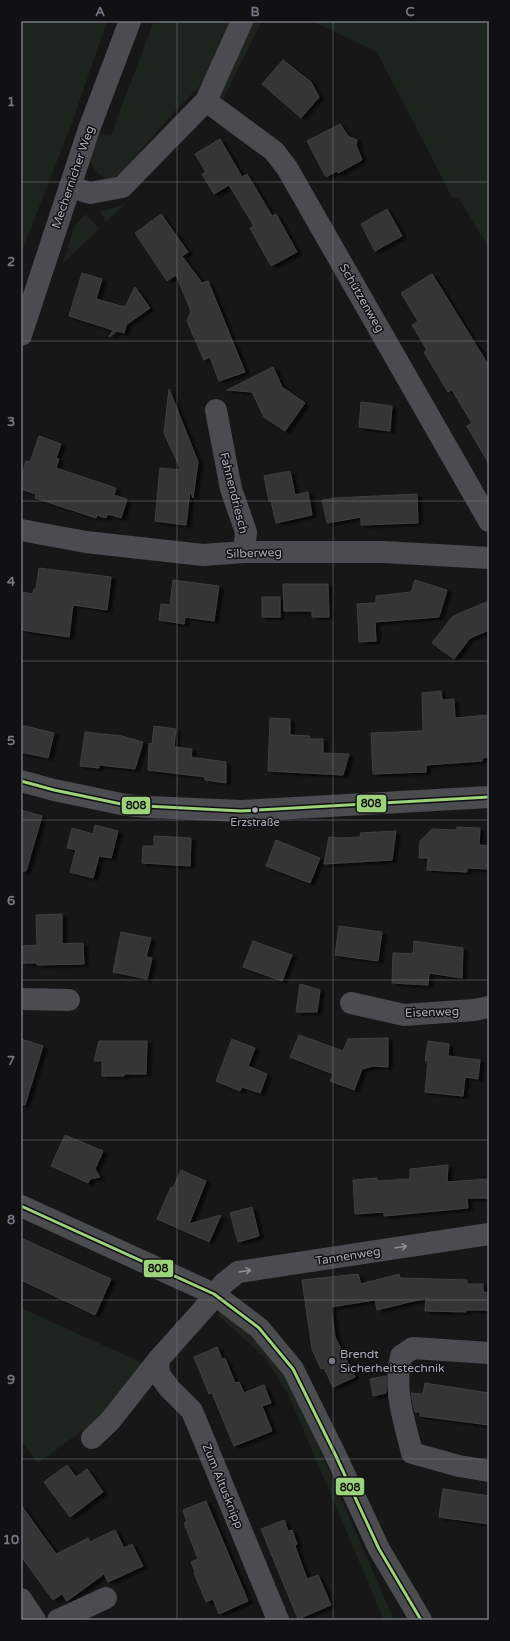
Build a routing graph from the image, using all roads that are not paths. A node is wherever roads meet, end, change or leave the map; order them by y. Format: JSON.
{"nodes":[{"id":1,"x":130,"y":21,"type":"edge"},
{"id":2,"x":242,"y":21,"type":"edge"},
{"id":3,"x":206,"y":101,"type":"junction"},
{"id":4,"x":70,"y":187,"type":"junction"},
{"id":5,"x":21,"y":335,"type":"edge"},
{"id":6,"x":216,"y":410,"type":"dead end"},
{"id":7,"x":489,"y":521,"type":"edge"},
{"id":8,"x":21,"y":530,"type":"edge"},
{"id":9,"x":244,"y":552,"type":"junction"},
{"id":10,"x":489,"y":558,"type":"edge"},
{"id":11,"x":21,"y":781,"type":"edge"},
{"id":12,"x":489,"y":797,"type":"edge"},
{"id":13,"x":21,"y":999,"type":"edge"},
{"id":14,"x":69,"y":1000,"type":"dead end"},
{"id":15,"x":351,"y":1003,"type":"dead end"},
{"id":16,"x":489,"y":1007,"type":"edge"},
{"id":17,"x":21,"y":1206,"type":"edge"},
{"id":18,"x":489,"y":1234,"type":"edge"},
{"id":19,"x":214,"y":1294,"type":"junction"},
{"id":20,"x":489,"y":1353,"type":"edge"},
{"id":21,"x":158,"y":1360,"type":"junction"},
{"id":22,"x":92,"y":1438,"type":"dead end"},
{"id":23,"x":489,"y":1471,"type":"edge"},
{"id":24,"x":106,"y":1598,"type":"dead end"},
{"id":25,"x":21,"y":1599,"type":"edge"},
{"id":26,"x":35,"y":1620,"type":"edge"},
{"id":27,"x":58,"y":1620,"type":"edge"},
{"id":28,"x":278,"y":1620,"type":"edge"},
{"id":29,"x":421,"y":1620,"type":"edge"}],
"edges":[{"from":1,"to":4,"type":"street","name":"Mechernicher Weg"},
{"from":2,"to":3,"type":"street"},
{"from":3,"to":4,"type":"street"},
{"from":3,"to":7,"type":"street","name":"Schützenweg"},
{"from":4,"to":5,"type":"street","name":"Mechernicher Weg"},
{"from":6,"to":9,"type":"street","name":"Fahnendriesch"},
{"from":8,"to":9,"type":"street","name":"Silberweg"},
{"from":9,"to":10,"type":"street","name":"Silberweg"},
{"from":11,"to":12,"type":"street"},
{"from":13,"to":14,"type":"street"},
{"from":15,"to":16,"type":"street","name":"Eisenweg"},
{"from":17,"to":19,"type":"street"},
{"from":19,"to":18,"type":"street","name":"Tannenweg","one_way":true},
{"from":19,"to":21,"type":"street"},
{"from":19,"to":29,"type":"street"},
{"from":20,"to":23,"type":"street"},
{"from":21,"to":22,"type":"street"},
{"from":21,"to":28,"type":"street","name":"Zum Altusknipp"},
{"from":24,"to":27,"type":"street"},
{"from":25,"to":26,"type":"street"}]}
